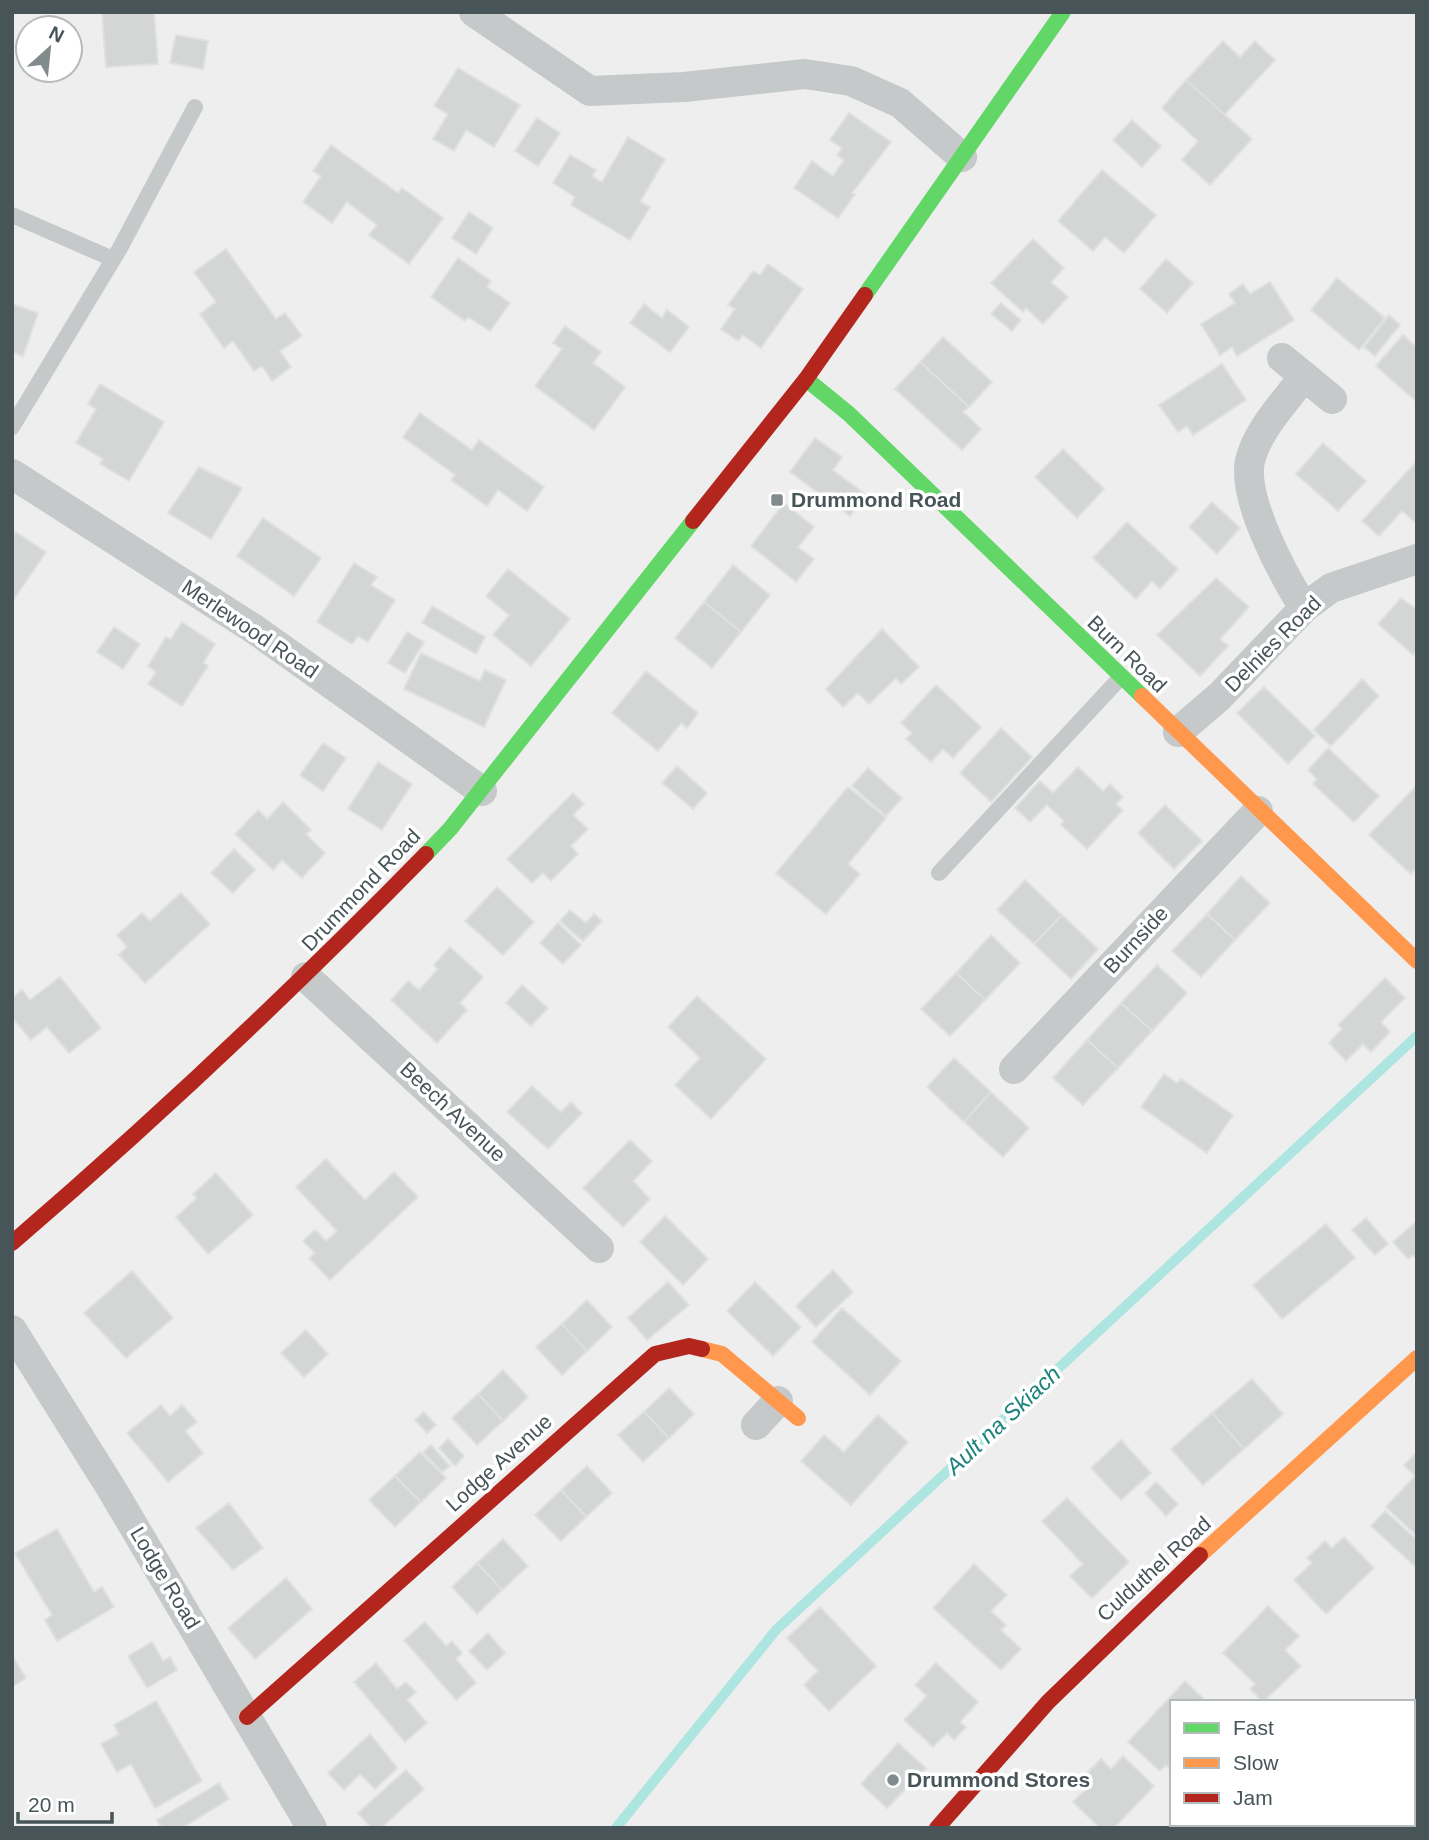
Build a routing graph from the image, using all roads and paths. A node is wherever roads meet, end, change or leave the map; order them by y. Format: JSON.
{"nodes":[{"id":1,"x":474,"y":12,"type":"edge"},
{"id":2,"x":1063,"y":12,"type":"edge"},
{"id":3,"x":195,"y":107,"type":"dead end"},
{"id":4,"x":962,"y":157,"type":"junction"},
{"id":5,"x":12,"y":215,"type":"edge"},
{"id":6,"x":113,"y":260,"type":"junction"},
{"id":7,"x":806,"y":379,"type":"junction"},
{"id":8,"x":1332,"y":399,"type":"dead end"},
{"id":9,"x":12,"y":427,"type":"edge"},
{"id":10,"x":12,"y":474,"type":"edge"},
{"id":11,"x":1417,"y":559,"type":"edge"},
{"id":12,"x":1304,"y":608,"type":"junction"},
{"id":13,"x":1121,"y":677,"type":"junction"},
{"id":14,"x":1178,"y":732,"type":"junction"},
{"id":15,"x":482,"y":790,"type":"junction"},
{"id":16,"x":1258,"y":811,"type":"junction"},
{"id":17,"x":939,"y":873,"type":"dead end"},
{"id":18,"x":1417,"y":961,"type":"edge"},
{"id":19,"x":306,"y":977,"type":"junction"},
{"id":20,"x":1014,"y":1069,"type":"dead end"},
{"id":21,"x":12,"y":1243,"type":"edge"},
{"id":22,"x":599,"y":1248,"type":"dead end"},
{"id":23,"x":12,"y":1330,"type":"edge"},
{"id":24,"x":1417,"y":1357,"type":"edge"},
{"id":25,"x":788,"y":1409,"type":"joint"},
{"id":26,"x":756,"y":1426,"type":"dead end"},
{"id":27,"x":247,"y":1717,"type":"junction"},
{"id":28,"x":313,"y":1828,"type":"edge"},
{"id":29,"x":937,"y":1828,"type":"edge"}],
"edges":[{"from":1,"to":4,"type":"street"},
{"from":2,"to":4,"type":"street","name":"Drummond Road"},
{"from":3,"to":6,"type":"lane"},
{"from":4,"to":7,"type":"street","name":"Drummond Road"},
{"from":5,"to":6,"type":"lane"},
{"from":6,"to":9,"type":"lane"},
{"from":7,"to":13,"type":"street","name":"Burn Road"},
{"from":7,"to":15,"type":"street","name":"Drummond Road"},
{"from":8,"to":12,"type":"street"},
{"from":10,"to":15,"type":"street","name":"Merlewood Road"},
{"from":11,"to":12,"type":"street","name":"Delnies Road"},
{"from":12,"to":14,"type":"street","name":"Delnies Road"},
{"from":13,"to":14,"type":"street","name":"Burn Road"},
{"from":13,"to":17,"type":"lane"},
{"from":14,"to":16,"type":"street","name":"Burn Road"},
{"from":15,"to":19,"type":"street","name":"Drummond Road"},
{"from":16,"to":18,"type":"street","name":"Burn Road"},
{"from":16,"to":20,"type":"street","name":"Burnside"},
{"from":19,"to":21,"type":"street","name":"Drummond Road"},
{"from":19,"to":22,"type":"street","name":"Beech Avenue"},
{"from":23,"to":27,"type":"street","name":"Lodge Road"},
{"from":24,"to":29,"type":"street","name":"Culduthel Road"},
{"from":25,"to":26,"type":"street"},
{"from":25,"to":27,"type":"street","name":"Lodge Avenue"},
{"from":27,"to":28,"type":"street","name":"Lodge Road"}]}
